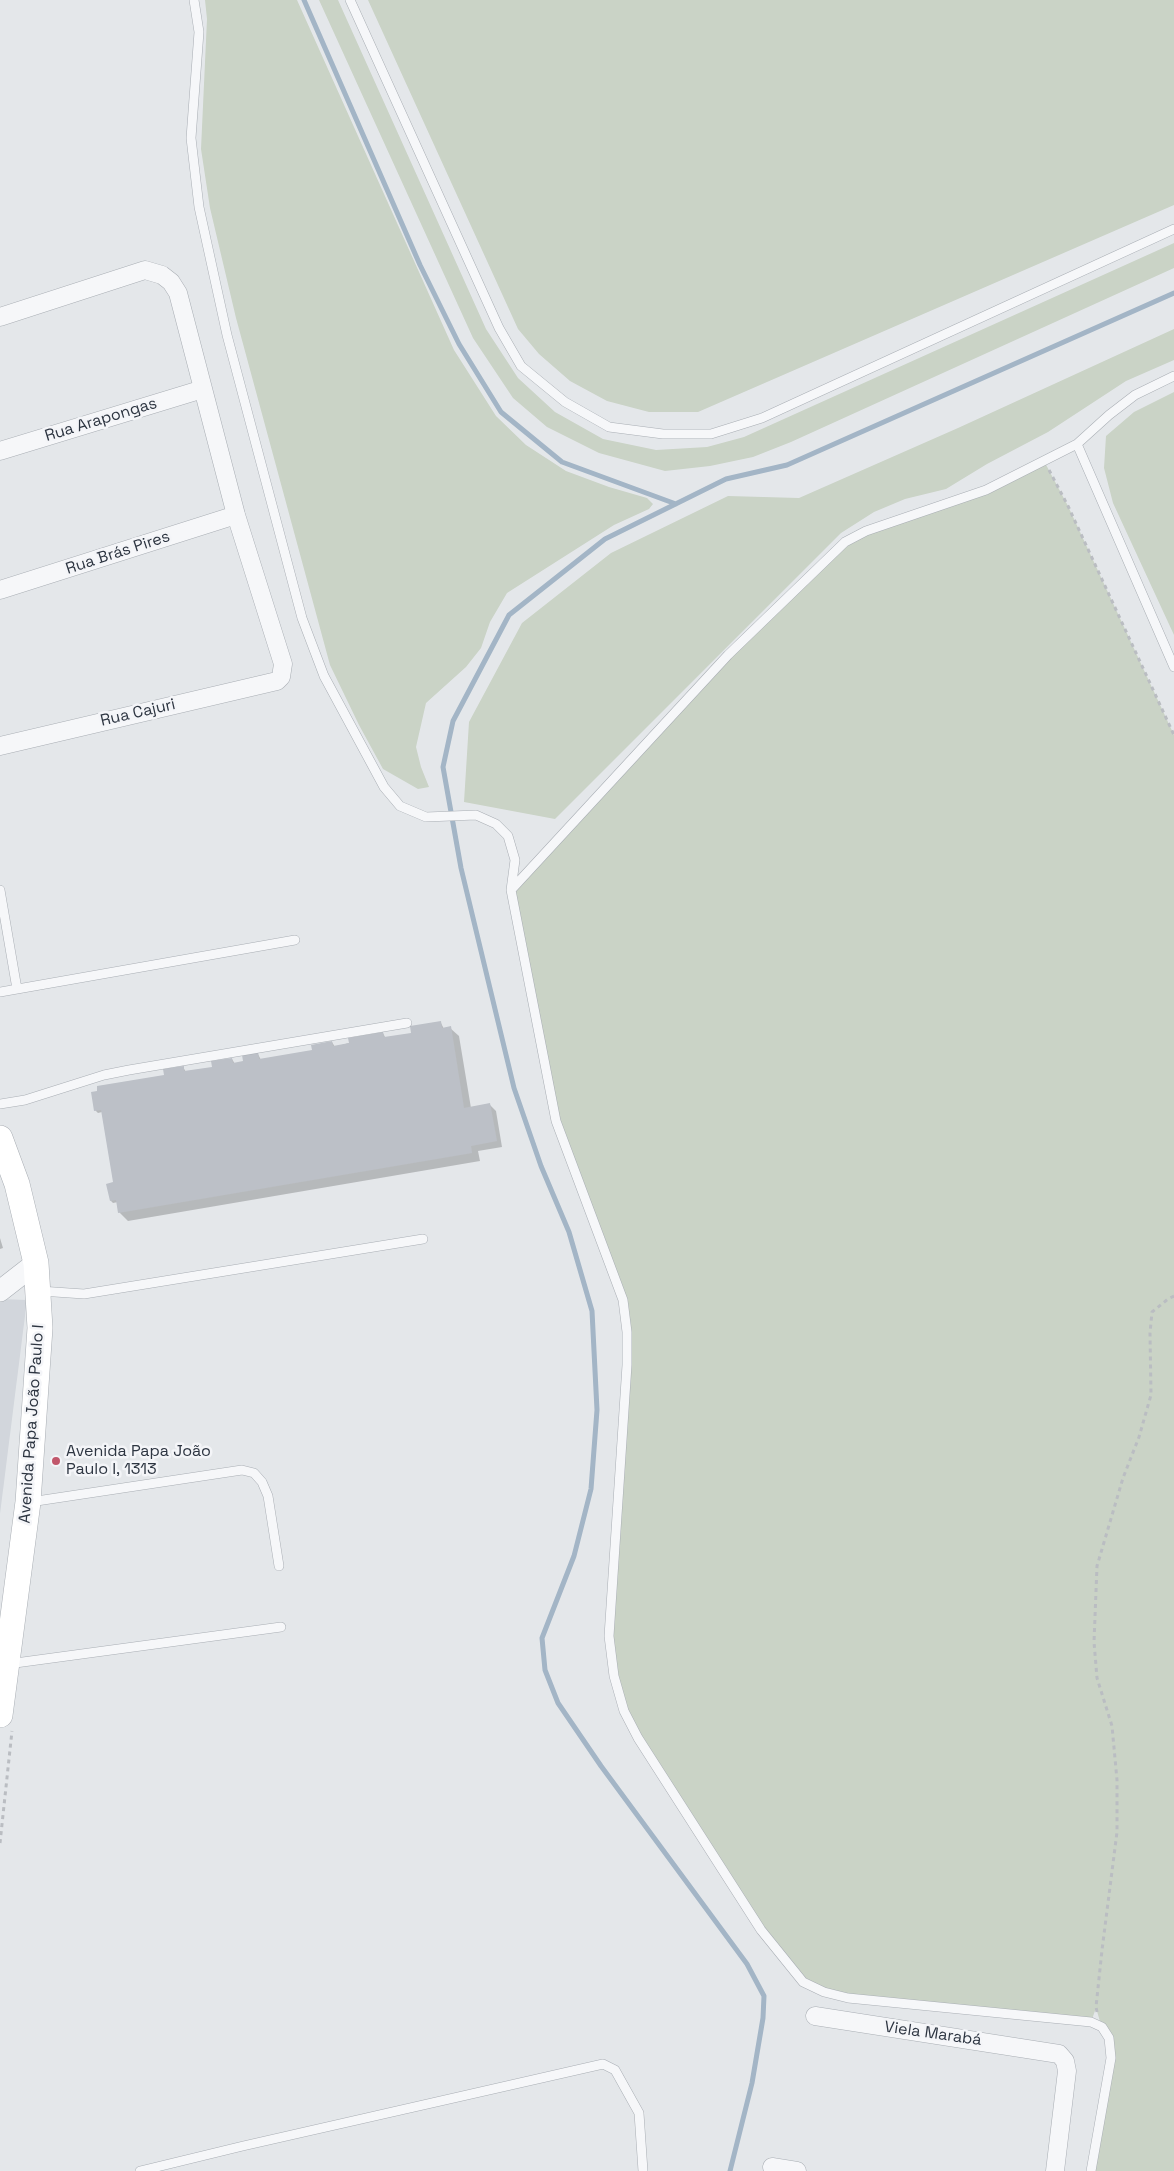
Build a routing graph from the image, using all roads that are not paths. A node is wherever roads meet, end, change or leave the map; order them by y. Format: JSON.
{"nodes":[{"id":1,"x":194,"y":0,"type":"edge"},
{"id":2,"x":350,"y":0,"type":"edge"},
{"id":3,"x":1174,"y":229,"type":"edge"},
{"id":4,"x":0,"y":317,"type":"edge"},
{"id":5,"x":1174,"y":376,"type":"edge"},
{"id":6,"x":203,"y":389,"type":"junction"},
{"id":7,"x":1077,"y":444,"type":"junction"},
{"id":8,"x":0,"y":452,"type":"edge"},
{"id":9,"x":236,"y":515,"type":"junction"},
{"id":10,"x":0,"y":590,"type":"edge"},
{"id":11,"x":1174,"y":667,"type":"edge"},
{"id":12,"x":0,"y":746,"type":"edge"},
{"id":13,"x":0,"y":890,"type":"edge"},
{"id":14,"x":511,"y":890,"type":"junction"},
{"id":15,"x":295,"y":940,"type":"dead end"},
{"id":16,"x":17,"y":989,"type":"junction"},
{"id":17,"x":0,"y":992,"type":"edge"},
{"id":18,"x":407,"y":1024,"type":"dead end"},
{"id":19,"x":0,"y":1104,"type":"edge"},
{"id":20,"x":0,"y":1138,"type":"edge"},
{"id":21,"x":423,"y":1239,"type":"dead end"},
{"id":22,"x":36,"y":1263,"type":"junction"},
{"id":23,"x":1,"y":1285,"type":"edge"},
{"id":24,"x":39,"y":1291,"type":"junction"},
{"id":25,"x":28,"y":1502,"type":"junction"},
{"id":26,"x":279,"y":1566,"type":"dead end"},
{"id":27,"x":281,"y":1627,"type":"dead end"},
{"id":28,"x":5,"y":1664,"type":"junction"},
{"id":29,"x":0,"y":1715,"type":"edge"},
{"id":30,"x":815,"y":2016,"type":"dead end"},
{"id":31,"x":772,"y":2167,"type":"dead end"},
{"id":32,"x":140,"y":2171,"type":"edge"},
{"id":33,"x":643,"y":2171,"type":"edge"},
{"id":34,"x":797,"y":2171,"type":"edge"},
{"id":35,"x":1055,"y":2171,"type":"edge"},
{"id":36,"x":1091,"y":2171,"type":"edge"}],
"edges":[{"from":1,"to":14,"type":"lane"},
{"from":2,"to":3,"type":"lane"},
{"from":4,"to":6,"type":"street"},
{"from":5,"to":7,"type":"lane"},
{"from":6,"to":8,"type":"street","name":"Rua Arapongas"},
{"from":6,"to":9,"type":"street"},
{"from":7,"to":11,"type":"lane"},
{"from":7,"to":14,"type":"lane"},
{"from":9,"to":10,"type":"street","name":"Rua Brás Pires"},
{"from":9,"to":12,"type":"street","name":"Rua Cajuri"},
{"from":13,"to":16,"type":"lane"},
{"from":14,"to":36,"type":"lane"},
{"from":15,"to":16,"type":"lane"},
{"from":16,"to":17,"type":"lane"},
{"from":18,"to":19,"type":"lane"},
{"from":20,"to":22,"type":"main road","name":"Avenida Papa João Paulo I"},
{"from":21,"to":24,"type":"lane"},
{"from":22,"to":23,"type":"street"},
{"from":22,"to":24,"type":"main road","name":"Avenida Papa João Paulo I"},
{"from":24,"to":25,"type":"main road","name":"Avenida Papa João Paulo I"},
{"from":25,"to":26,"type":"lane"},
{"from":25,"to":28,"type":"main road","name":"Avenida Papa João Paulo I"},
{"from":27,"to":28,"type":"lane"},
{"from":28,"to":29,"type":"main road","name":"Avenida Papa João Paulo I"},
{"from":30,"to":35,"type":"street","name":"Viela Marabá"},
{"from":31,"to":34,"type":"street"},
{"from":32,"to":33,"type":"lane"}]}
